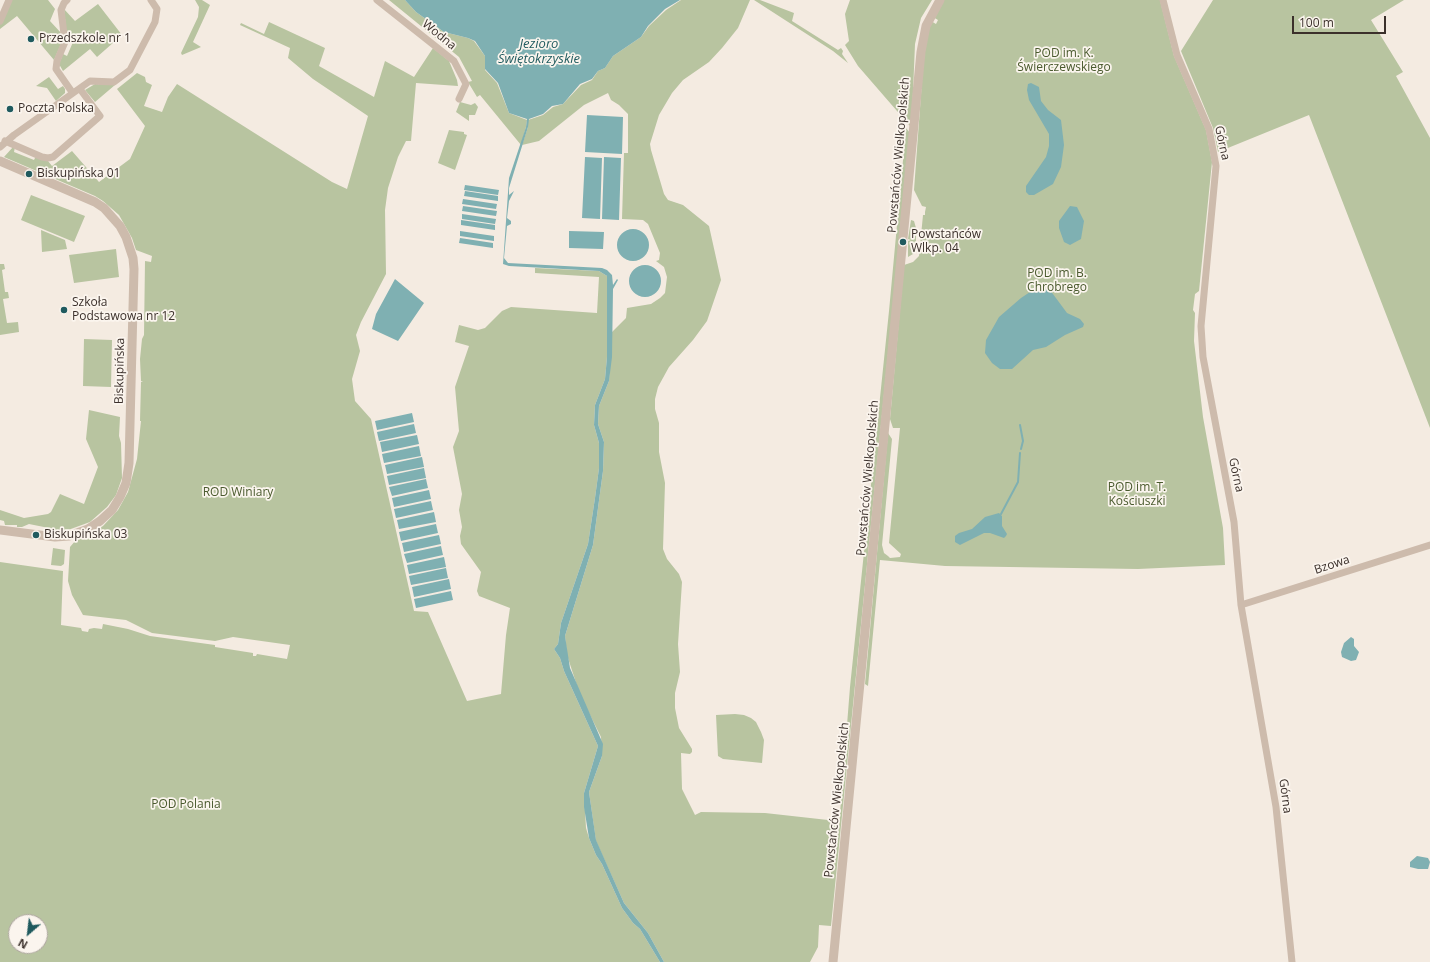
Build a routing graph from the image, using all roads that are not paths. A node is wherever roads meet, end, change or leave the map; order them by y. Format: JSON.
{"nodes":[{"id":1,"x":5,"y":0,"type":"edge"},
{"id":2,"x":9,"y":0,"type":"edge"},
{"id":3,"x":67,"y":0,"type":"edge"},
{"id":4,"x":150,"y":0,"type":"edge"},
{"id":5,"x":377,"y":0,"type":"edge"},
{"id":6,"x":940,"y":0,"type":"edge"},
{"id":7,"x":1163,"y":0,"type":"edge"},
{"id":8,"x":0,"y":16,"type":"edge"},
{"id":9,"x":0,"y":21,"type":"edge"},
{"id":10,"x":80,"y":88,"type":"junction"},
{"id":11,"x":72,"y":92,"type":"junction"},
{"id":12,"x":459,"y":99,"type":"dead end"},
{"id":13,"x":2,"y":144,"type":"edge"},
{"id":14,"x":0,"y":161,"type":"edge"},
{"id":15,"x":0,"y":530,"type":"edge"},
{"id":16,"x":1430,"y":545,"type":"edge"},
{"id":17,"x":1241,"y":605,"type":"junction"},
{"id":18,"x":833,"y":962,"type":"edge"},
{"id":19,"x":1292,"y":962,"type":"edge"}],
"edges":[{"from":1,"to":8,"type":"street"},
{"from":2,"to":9,"type":"street"},
{"from":3,"to":11,"type":"street"},
{"from":4,"to":10,"type":"street"},
{"from":5,"to":12,"type":"street","name":"Wodna"},
{"from":6,"to":18,"type":"street","name":"Powstańców Wielkopolskich"},
{"from":7,"to":17,"type":"street","name":"Górna"},
{"from":10,"to":11,"type":"street"},
{"from":10,"to":13,"type":"street"},
{"from":11,"to":13,"type":"street"},
{"from":14,"to":15,"type":"street","name":"Biskupińska"},
{"from":16,"to":17,"type":"street","name":"Bzowa"},
{"from":17,"to":19,"type":"street","name":"Górna"}]}
